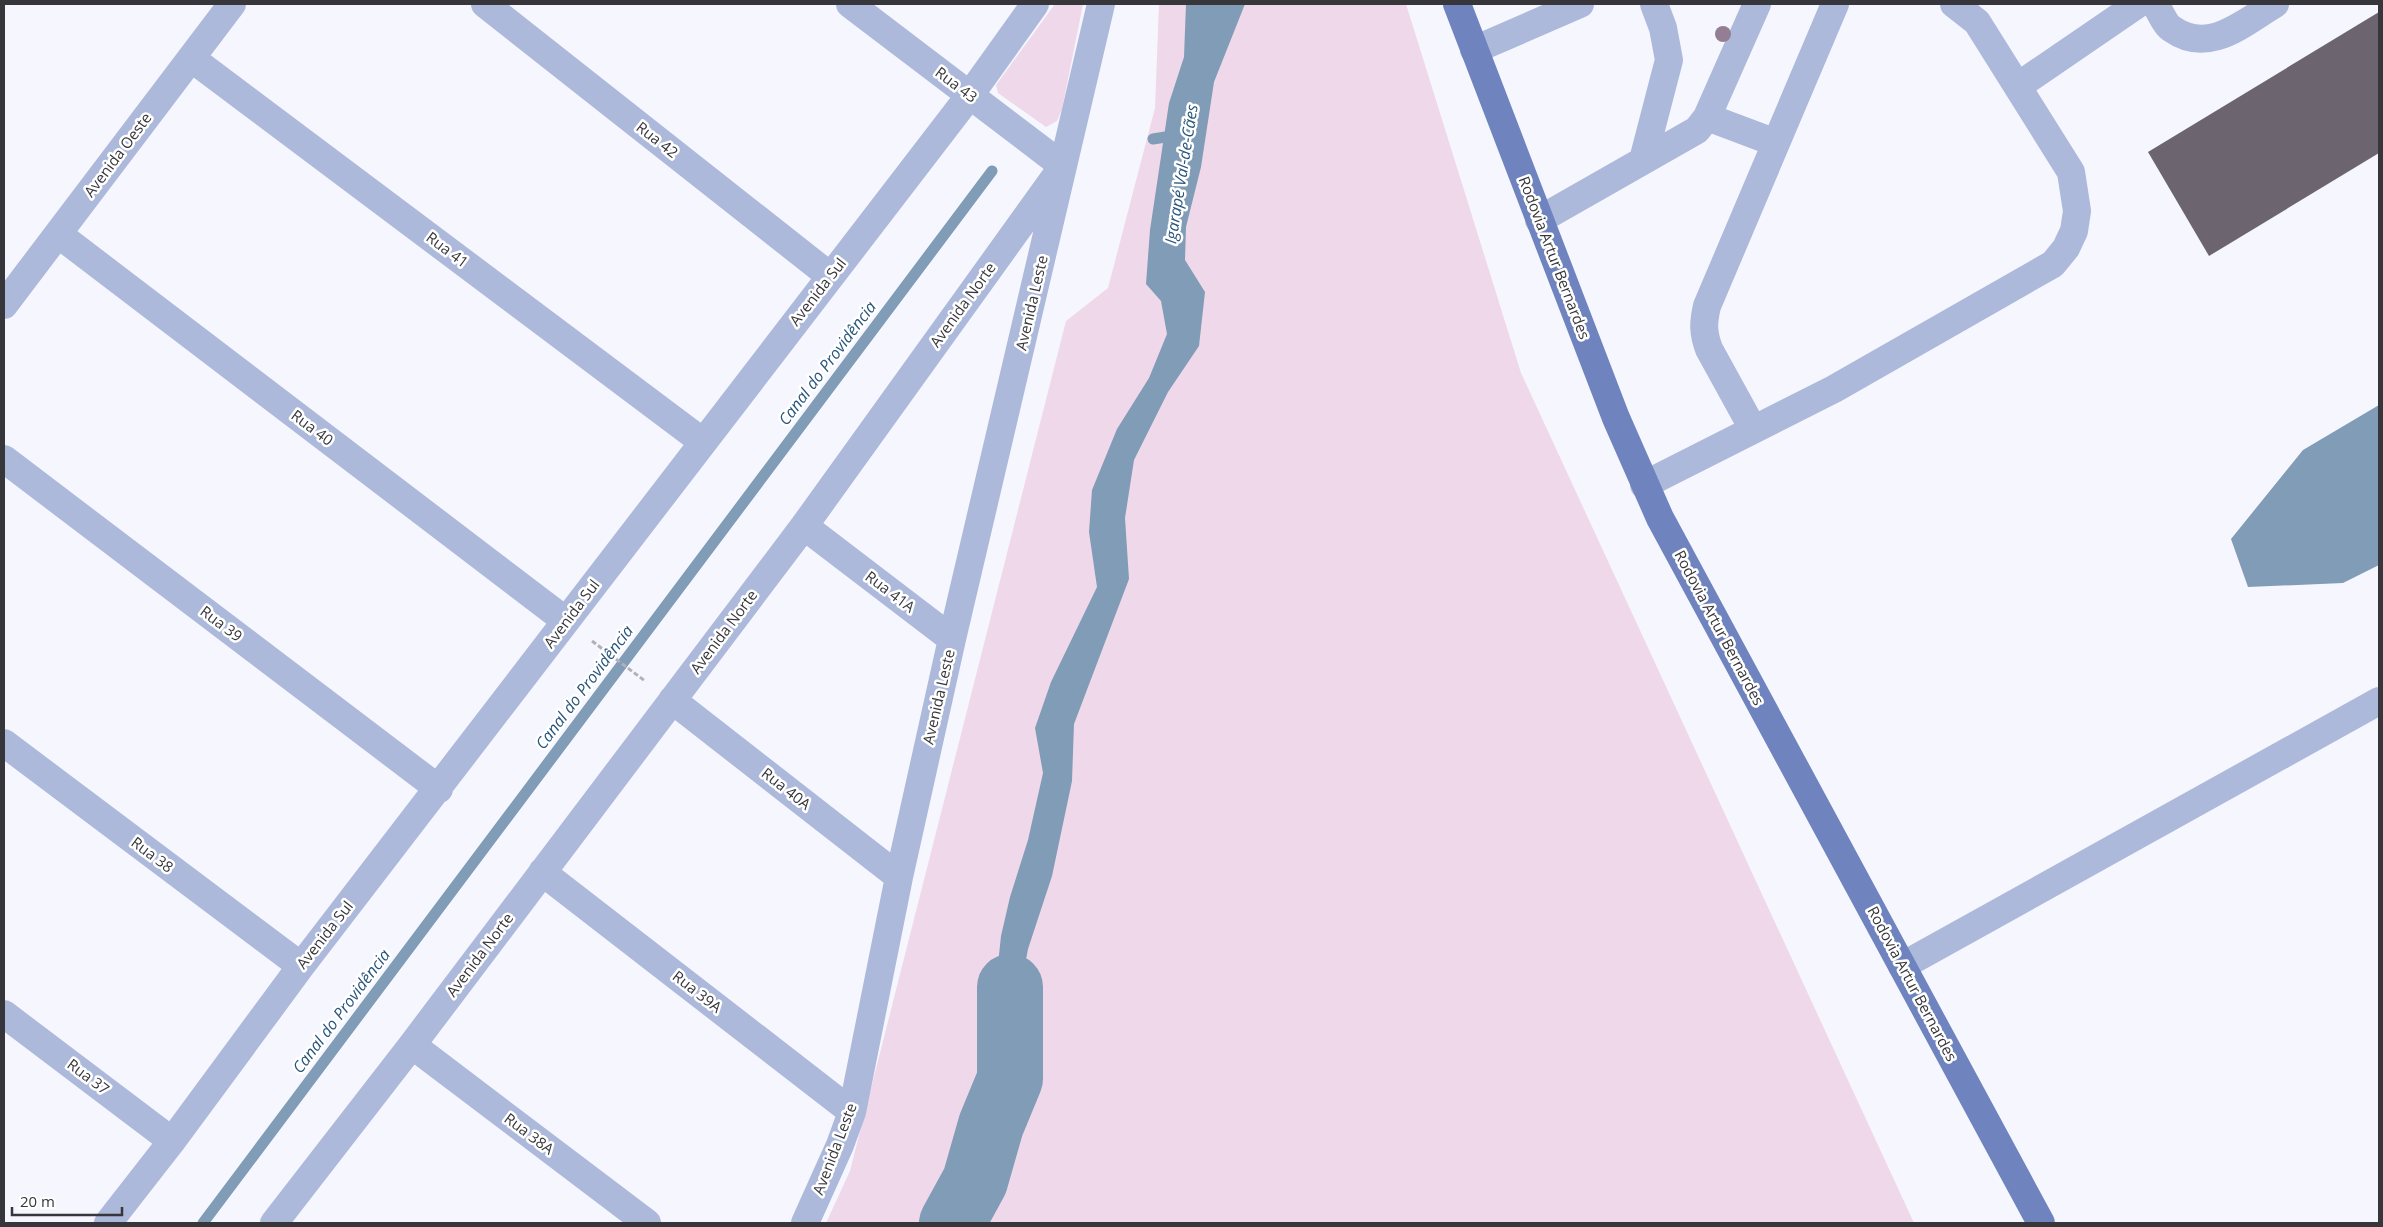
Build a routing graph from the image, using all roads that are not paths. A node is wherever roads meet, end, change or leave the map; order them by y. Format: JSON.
{"nodes":[{"id":1,"x":232,"y":4,"type":"edge"},
{"id":2,"x":484,"y":4,"type":"edge"},
{"id":3,"x":850,"y":4,"type":"edge"},
{"id":4,"x":1035,"y":4,"type":"edge"},
{"id":5,"x":1101,"y":4,"type":"edge"},
{"id":6,"x":1457,"y":4,"type":"edge"},
{"id":7,"x":1580,"y":4,"type":"edge"},
{"id":8,"x":1654,"y":4,"type":"edge"},
{"id":9,"x":1757,"y":4,"type":"edge"},
{"id":10,"x":1835,"y":4,"type":"edge"},
{"id":11,"x":1954,"y":4,"type":"edge"},
{"id":12,"x":2138,"y":4,"type":"edge"},
{"id":13,"x":2155,"y":4,"type":"edge"},
{"id":14,"x":2276,"y":4,"type":"edge"},
{"id":15,"x":1474,"y":50,"type":"junction"},
{"id":16,"x":191,"y":58,"type":"junction"},
{"id":17,"x":2018,"y":86,"type":"junction"},
{"id":18,"x":970,"y":95,"type":"junction"},
{"id":19,"x":1707,"y":117,"type":"junction"},
{"id":20,"x":1776,"y":143,"type":"junction"},
{"id":21,"x":1644,"y":160,"type":"junction"},
{"id":22,"x":1063,"y":166,"type":"junction"},
{"id":23,"x":1539,"y":220,"type":"junction"},
{"id":24,"x":58,"y":234,"type":"junction"},
{"id":25,"x":830,"y":276,"type":"junction"},
{"id":26,"x":4,"y":305,"type":"edge"},
{"id":27,"x":1753,"y":429,"type":"junction"},
{"id":28,"x":702,"y":442,"type":"junction"},
{"id":29,"x":4,"y":459,"type":"edge"},
{"id":30,"x":1644,"y":485,"type":"junction"},
{"id":31,"x":804,"y":526,"type":"junction"},
{"id":32,"x":566,"y":621,"type":"junction"},
{"id":33,"x":952,"y":639,"type":"junction"},
{"id":34,"x":672,"y":700,"type":"junction"},
{"id":35,"x":2379,"y":701,"type":"edge"},
{"id":36,"x":4,"y":743,"type":"edge"},
{"id":37,"x":438,"y":789,"type":"junction"},
{"id":38,"x":542,"y":872,"type":"junction"},
{"id":39,"x":899,"y":877,"type":"junction"},
{"id":40,"x":301,"y":966,"type":"junction"},
{"id":41,"x":1902,"y":966,"type":"junction"},
{"id":42,"x":4,"y":1014,"type":"edge"},
{"id":43,"x":412,"y":1045,"type":"junction"},
{"id":44,"x":852,"y":1112,"type":"junction"},
{"id":45,"x":172,"y":1141,"type":"junction"},
{"id":46,"x":279,"y":1222,"type":"edge"},
{"id":47,"x":108,"y":1223,"type":"edge"},
{"id":48,"x":647,"y":1223,"type":"edge"},
{"id":49,"x":805,"y":1223,"type":"edge"},
{"id":50,"x":2041,"y":1223,"type":"edge"}],
"edges":[{"from":1,"to":16,"type":"street","name":"Avenida Oeste"},
{"from":2,"to":25,"type":"street","name":"Rua 42"},
{"from":3,"to":18,"type":"street","name":"Rua 43"},
{"from":4,"to":18,"type":"street","name":"Avenida Sul"},
{"from":5,"to":22,"type":"street","name":"Avenida Norte"},
{"from":6,"to":15,"type":"main road","name":"Rodovia Artur Bernardes"},
{"from":7,"to":15,"type":"street"},
{"from":8,"to":21,"type":"street"},
{"from":9,"to":19,"type":"street"},
{"from":10,"to":20,"type":"street"},
{"from":11,"to":17,"type":"street"},
{"from":12,"to":17,"type":"street"},
{"from":13,"to":14,"type":"street"},
{"from":15,"to":23,"type":"main road","name":"Rodovia Artur Bernardes"},
{"from":16,"to":24,"type":"street","name":"Avenida Oeste"},
{"from":16,"to":28,"type":"street","name":"Rua 41"},
{"from":17,"to":27,"type":"street"},
{"from":18,"to":22,"type":"street","name":"Rua 43"},
{"from":18,"to":25,"type":"street","name":"Avenida Sul"},
{"from":19,"to":20,"type":"street"},
{"from":19,"to":21,"type":"street"},
{"from":20,"to":27,"type":"street"},
{"from":21,"to":23,"type":"street"},
{"from":22,"to":31,"type":"street","name":"Avenida Norte"},
{"from":22,"to":33,"type":"street","name":"Avenida Leste"},
{"from":23,"to":30,"type":"main road","name":"Rodovia Artur Bernardes"},
{"from":24,"to":26,"type":"street","name":"Avenida Oeste"},
{"from":24,"to":32,"type":"street","name":"Rua 40"},
{"from":25,"to":28,"type":"street","name":"Avenida Sul"},
{"from":27,"to":30,"type":"street"},
{"from":28,"to":32,"type":"street","name":"Avenida Sul"},
{"from":29,"to":37,"type":"street","name":"Rua 39"},
{"from":30,"to":41,"type":"main road","name":"Rodovia Artur Bernardes"},
{"from":31,"to":33,"type":"street","name":"Rua 41A"},
{"from":31,"to":34,"type":"street","name":"Avenida Norte"},
{"from":32,"to":37,"type":"street","name":"Avenida Sul"},
{"from":33,"to":39,"type":"street","name":"Avenida Leste"},
{"from":34,"to":38,"type":"street","name":"Avenida Norte"},
{"from":34,"to":39,"type":"street","name":"Rua 40A"},
{"from":35,"to":41,"type":"street"},
{"from":36,"to":40,"type":"street","name":"Rua 38"},
{"from":37,"to":40,"type":"street","name":"Avenida Sul"},
{"from":38,"to":43,"type":"street","name":"Avenida Norte"},
{"from":38,"to":44,"type":"street","name":"Rua 39A"},
{"from":39,"to":44,"type":"street","name":"Avenida Leste"},
{"from":40,"to":45,"type":"street","name":"Avenida Sul"},
{"from":41,"to":50,"type":"main road","name":"Rodovia Artur Bernardes"},
{"from":42,"to":45,"type":"street","name":"Rua 37"},
{"from":43,"to":46,"type":"street","name":"Avenida Norte"},
{"from":43,"to":48,"type":"street","name":"Rua 38A"},
{"from":44,"to":49,"type":"street","name":"Avenida Leste"},
{"from":45,"to":47,"type":"street","name":"Avenida Sul"}]}
